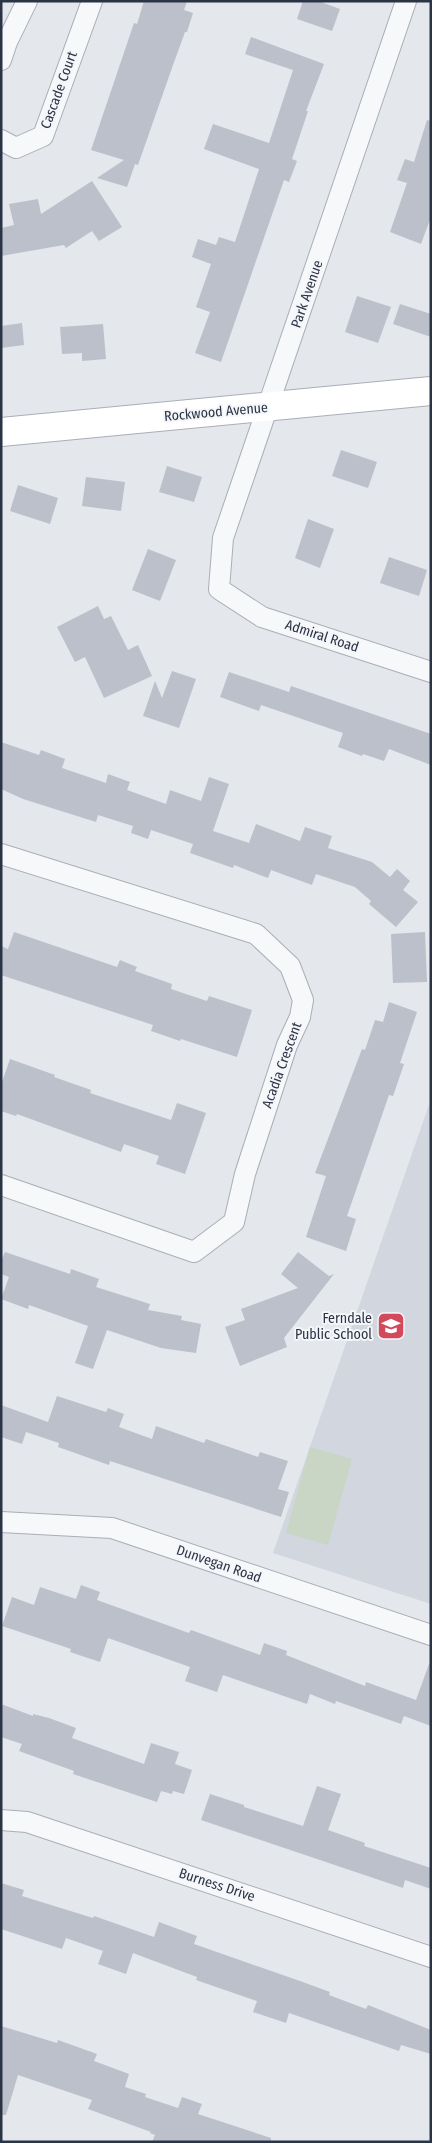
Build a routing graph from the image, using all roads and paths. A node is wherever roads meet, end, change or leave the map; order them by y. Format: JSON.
{"nodes":[{"id":1,"x":27,"y":1,"type":"edge"},
{"id":2,"x":92,"y":1,"type":"edge"},
{"id":3,"x":406,"y":1,"type":"edge"},
{"id":4,"x":3,"y":48,"type":"edge"},
{"id":5,"x":1,"y":140,"type":"edge"},
{"id":6,"x":431,"y":391,"type":"edge"},
{"id":7,"x":268,"y":408,"type":"junction"},
{"id":8,"x":1,"y":432,"type":"edge"},
{"id":9,"x":218,"y":589,"type":"joint"},
{"id":10,"x":431,"y":672,"type":"edge"},
{"id":11,"x":1,"y":854,"type":"edge"},
{"id":12,"x":1,"y":1185,"type":"edge"},
{"id":13,"x":1,"y":1522,"type":"edge"},
{"id":14,"x":431,"y":1635,"type":"edge"},
{"id":15,"x":1,"y":1820,"type":"edge"},
{"id":16,"x":431,"y":1956,"type":"edge"}],
"edges":[{"from":1,"to":4,"type":"street"},
{"from":2,"to":5,"type":"street","name":"Cascade Court"},
{"from":3,"to":7,"type":"street","name":"Park Avenue"},
{"from":6,"to":7,"type":"street","name":"Rockwood Avenue"},
{"from":7,"to":8,"type":"street","name":"Rockwood Avenue"},
{"from":7,"to":9,"type":"street","name":"Park Avenue"},
{"from":9,"to":10,"type":"street","name":"Admiral Road"},
{"from":11,"to":12,"type":"street","name":"Acadia Crescent"},
{"from":13,"to":14,"type":"street","name":"Dunvegan Road"},
{"from":15,"to":16,"type":"street","name":"Burness Drive"}]}
